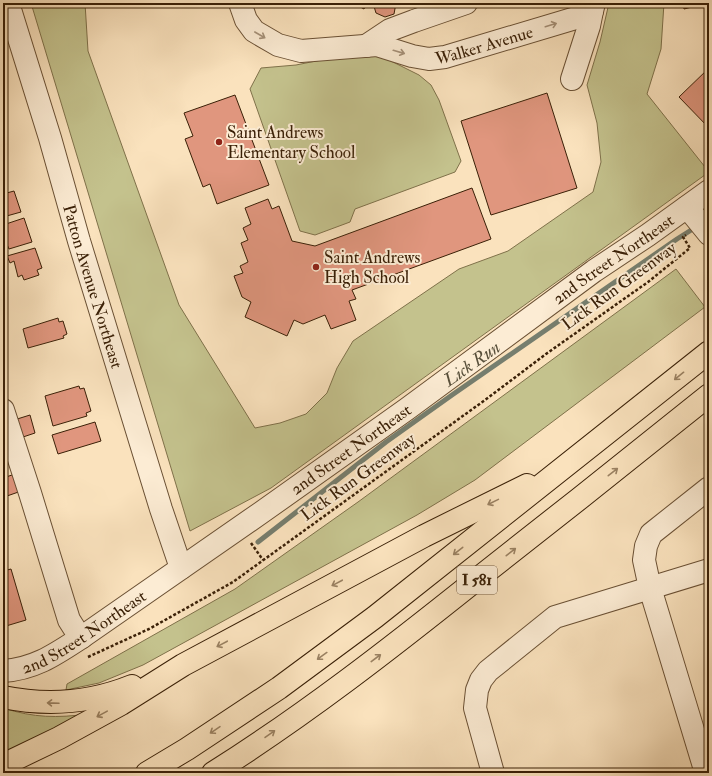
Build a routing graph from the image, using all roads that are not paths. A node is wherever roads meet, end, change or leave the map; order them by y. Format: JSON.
{"nodes":[{"id":1,"x":8,"y":3,"type":"edge"},
{"id":2,"x":240,"y":3,"type":"edge"},
{"id":3,"x":466,"y":3,"type":"edge"},
{"id":4,"x":593,"y":7,"type":"edge"},
{"id":5,"x":366,"y":46,"type":"junction"},
{"id":6,"x":572,"y":79,"type":"dead end"},
{"id":7,"x":709,"y":191,"type":"edge"},
{"id":8,"x":701,"y":224,"type":"edge"},
{"id":9,"x":709,"y":352,"type":"edge"},
{"id":10,"x":709,"y":395,"type":"edge"},
{"id":11,"x":3,"y":410,"type":"edge"},
{"id":12,"x":566,"y":466,"type":"junction"},
{"id":13,"x":709,"y":488,"type":"edge"},
{"id":14,"x":181,"y":568,"type":"junction"},
{"id":15,"x":709,"y":570,"type":"edge"},
{"id":16,"x":650,"y":588,"type":"junction"},
{"id":17,"x":82,"y":637,"type":"junction"},
{"id":18,"x":183,"y":665,"type":"junction"},
{"id":19,"x":3,"y":670,"type":"edge"},
{"id":20,"x":3,"y":697,"type":"edge"},
{"id":21,"x":3,"y":765,"type":"edge"},
{"id":22,"x":147,"y":773,"type":"edge"},
{"id":23,"x":213,"y":773,"type":"edge"},
{"id":24,"x":493,"y":773,"type":"edge"},
{"id":25,"x":706,"y":773,"type":"edge"}],
"edges":[{"from":1,"to":14,"type":"street","name":"Patton Avenue Northeast"},
{"from":2,"to":5,"type":"street","name":"Walker Avenue","one_way":true},
{"from":3,"to":5,"type":"street","name":"Walker Avenue"},
{"from":5,"to":4,"type":"street","name":"Walker Avenue","one_way":true},
{"from":4,"to":6,"type":"street"},
{"from":7,"to":8,"type":"street","name":"2nd Street Northeast"},
{"from":8,"to":14,"type":"street","name":"2nd Street Northeast"},
{"from":9,"to":12,"type":"highway","number":"I 581","one_way":true},
{"from":23,"to":10,"type":"highway","number":"I 581","one_way":true},
{"from":11,"to":17,"type":"street"},
{"from":12,"to":18,"type":"highway","one_way":true},
{"from":12,"to":22,"type":"highway","number":"I 581","one_way":true},
{"from":13,"to":16,"type":"street"},
{"from":14,"to":17,"type":"street","name":"2nd Street Northeast"},
{"from":15,"to":16,"type":"street"},
{"from":16,"to":24,"type":"street"},
{"from":16,"to":25,"type":"street"},
{"from":17,"to":19,"type":"street","name":"2nd Street Northeast"},
{"from":18,"to":20,"type":"highway","one_way":true},
{"from":18,"to":21,"type":"highway","one_way":true}]}
